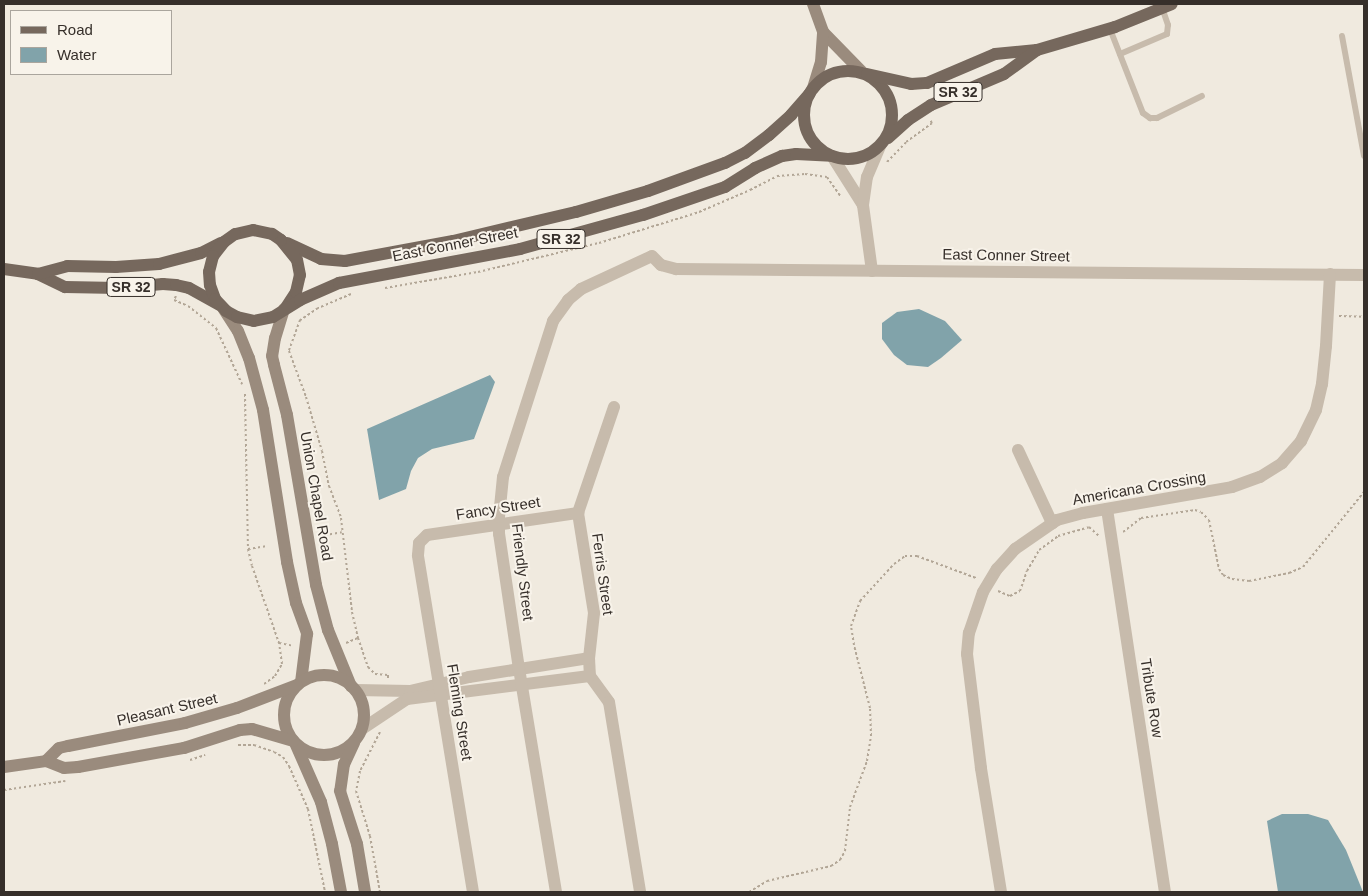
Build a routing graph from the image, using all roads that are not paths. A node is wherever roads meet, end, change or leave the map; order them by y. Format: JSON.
{"nodes":[{"id":1,"x":812,"y":4,"type":"edge"},
{"id":2,"x":1167,"y":6,"type":"edge"},
{"id":3,"x":1110,"y":28,"type":"junction"},
{"id":4,"x":823,"y":32,"type":"junction"},
{"id":5,"x":1342,"y":36,"type":"dead end"},
{"id":6,"x":1037,"y":50,"type":"junction"},
{"id":7,"x":1120,"y":54,"type":"junction"},
{"id":8,"x":865,"y":74,"type":"junction"},
{"id":9,"x":811,"y":91,"type":"junction"},
{"id":10,"x":1202,"y":96,"type":"dead end"},
{"id":11,"x":882,"y":144,"type":"junction"},
{"id":12,"x":831,"y":156,"type":"junction"},
{"id":13,"x":1364,"y":156,"type":"edge"},
{"id":14,"x":863,"y":205,"type":"junction"},
{"id":15,"x":281,"y":240,"type":"junction"},
{"id":16,"x":224,"y":242,"type":"junction"},
{"id":17,"x":652,"y":256,"type":"joint"},
{"id":18,"x":4,"y":269,"type":"edge"},
{"id":19,"x":872,"y":271,"type":"junction"},
{"id":20,"x":38,"y":274,"type":"junction"},
{"id":21,"x":1330,"y":274,"type":"junction"},
{"id":22,"x":1364,"y":275,"type":"edge"},
{"id":23,"x":222,"y":307,"type":"junction"},
{"id":24,"x":284,"y":309,"type":"junction"},
{"id":25,"x":614,"y":408,"type":"dead end"},
{"id":26,"x":1018,"y":450,"type":"dead end"},
{"id":27,"x":1107,"y":509,"type":"junction"},
{"id":28,"x":578,"y":513,"type":"junction"},
{"id":29,"x":1052,"y":523,"type":"junction"},
{"id":30,"x":499,"y":525,"type":"junction"},
{"id":31,"x":422,"y":538,"type":"joint"},
{"id":32,"x":589,"y":658,"type":"junction"},
{"id":33,"x":519,"y":669,"type":"junction"},
{"id":34,"x":590,"y":676,"type":"junction"},
{"id":35,"x":299,"y":683,"type":"junction"},
{"id":36,"x":522,"y":685,"type":"junction"},
{"id":37,"x":353,"y":688,"type":"junction"},
{"id":38,"x":439,"y":690,"type":"junction"},
{"id":39,"x":359,"y":734,"type":"junction"},
{"id":40,"x":295,"y":743,"type":"junction"},
{"id":41,"x":46,"y":762,"type":"junction"},
{"id":42,"x":4,"y":767,"type":"edge"},
{"id":43,"x":341,"y":892,"type":"edge"},
{"id":44,"x":365,"y":892,"type":"edge"},
{"id":45,"x":473,"y":892,"type":"edge"},
{"id":46,"x":556,"y":892,"type":"edge"},
{"id":47,"x":640,"y":892,"type":"edge"},
{"id":48,"x":1001,"y":892,"type":"edge"},
{"id":49,"x":1165,"y":892,"type":"edge"}],
"edges":[{"from":1,"to":4,"type":"main road"},
{"from":2,"to":3,"type":"main road","number":"SR 32"},
{"from":2,"to":7,"type":"lane"},
{"from":3,"to":6,"type":"main road","number":"SR 32"},
{"from":3,"to":7,"type":"lane"},
{"from":4,"to":8,"type":"main road"},
{"from":4,"to":9,"type":"main road"},
{"from":5,"to":13,"type":"lane"},
{"from":6,"to":8,"type":"main road","number":"SR 32"},
{"from":6,"to":11,"type":"main road","number":"SR 32"},
{"from":7,"to":10,"type":"lane"},
{"from":8,"to":9,"type":"main road"},
{"from":8,"to":11,"type":"main road"},
{"from":9,"to":12,"type":"main road"},
{"from":9,"to":15,"type":"main road","name":"East Conner Street","number":"SR 32"},
{"from":11,"to":12,"type":"main road"},
{"from":11,"to":14,"type":"street"},
{"from":12,"to":14,"type":"street"},
{"from":12,"to":24,"type":"main road","name":"East Conner Street","number":"SR 32"},
{"from":14,"to":19,"type":"street"},
{"from":15,"to":16,"type":"main road","number":"SR 32"},
{"from":15,"to":24,"type":"main road"},
{"from":16,"to":20,"type":"main road","number":"SR 32"},
{"from":16,"to":23,"type":"main road"},
{"from":17,"to":19,"type":"street","name":"East Conner Street"},
{"from":17,"to":30,"type":"street","name":"Friendly Street"},
{"from":18,"to":20,"type":"main road","number":"SR 32"},
{"from":19,"to":21,"type":"street","name":"East Conner Street"},
{"from":20,"to":23,"type":"main road","number":"SR 32"},
{"from":21,"to":22,"type":"street","name":"East Conner Street"},
{"from":21,"to":27,"type":"street","name":"Americana Crossing"},
{"from":23,"to":24,"type":"main road","number":"SR 32"},
{"from":23,"to":35,"type":"main road"},
{"from":24,"to":37,"type":"main road","name":"Union Chapel Road"},
{"from":25,"to":28,"type":"street","name":"Ferris Street"},
{"from":26,"to":29,"type":"street"},
{"from":27,"to":29,"type":"street","name":"Americana Crossing"},
{"from":27,"to":49,"type":"street","name":"Tribute Row"},
{"from":28,"to":30,"type":"street","name":"Fancy Street"},
{"from":28,"to":32,"type":"street","name":"Ferris Street"},
{"from":29,"to":48,"type":"street","name":"Americana Crossing"},
{"from":30,"to":31,"type":"street","name":"Fancy Street"},
{"from":30,"to":33,"type":"street","name":"Friendly Street"},
{"from":31,"to":38,"type":"street","name":"Fleming Street"},
{"from":32,"to":33,"type":"street"},
{"from":32,"to":34,"type":"street","name":"Ferris Street"},
{"from":33,"to":36,"type":"street","name":"Friendly Street"},
{"from":33,"to":38,"type":"street"},
{"from":34,"to":36,"type":"street"},
{"from":34,"to":47,"type":"street"},
{"from":35,"to":37,"type":"main road"},
{"from":35,"to":40,"type":"main road"},
{"from":35,"to":41,"type":"main road","name":"Pleasant Street"},
{"from":36,"to":38,"type":"street"},
{"from":36,"to":46,"type":"street","name":"Friendly Street"},
{"from":37,"to":38,"type":"street"},
{"from":37,"to":39,"type":"main road"},
{"from":38,"to":39,"type":"street"},
{"from":38,"to":45,"type":"street","name":"Fleming Street"},
{"from":39,"to":40,"type":"main road"},
{"from":39,"to":44,"type":"main road"},
{"from":40,"to":41,"type":"main road"},
{"from":40,"to":43,"type":"main road"},
{"from":41,"to":42,"type":"main road"}]}
